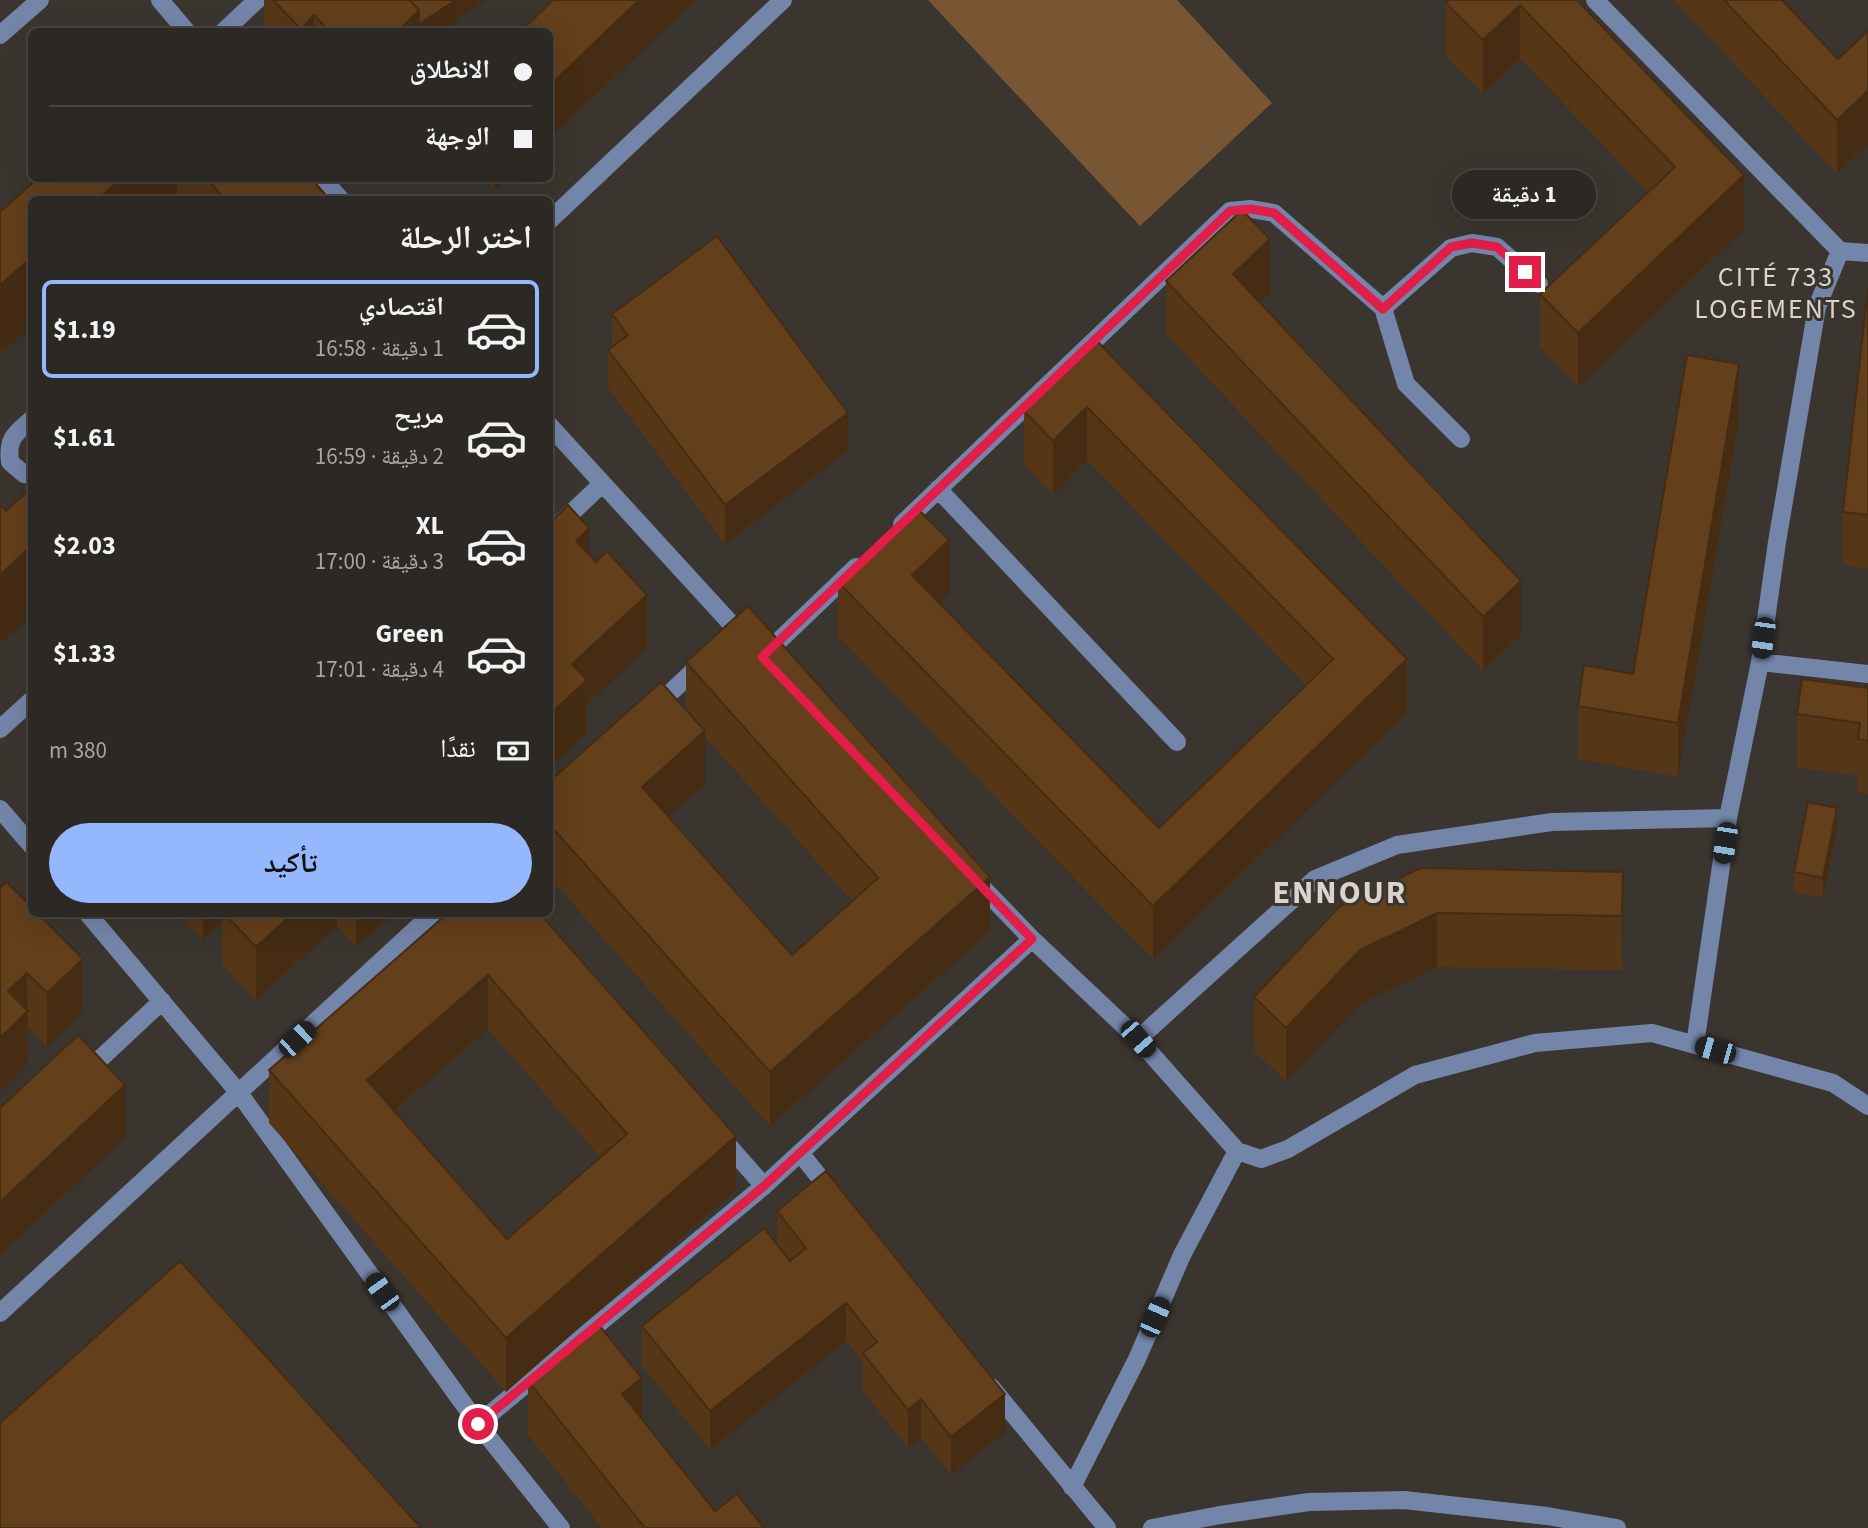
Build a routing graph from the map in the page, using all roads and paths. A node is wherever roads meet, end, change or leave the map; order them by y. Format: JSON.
{"nodes":[{"id":1,"x":40,"y":0,"type":"edge"},
{"id":2,"x":160,"y":0,"type":"edge"},
{"id":3,"x":257,"y":0,"type":"edge"},
{"id":4,"x":783,"y":0,"type":"edge"},
{"id":5,"x":1595,"y":0,"type":"edge"},
{"id":6,"x":184,"y":28,"type":"edge"},
{"id":7,"x":227,"y":28,"type":"edge"},
{"id":8,"x":0,"y":35,"type":"edge"},
{"id":9,"x":325,"y":182,"type":"edge"},
{"id":10,"x":338,"y":196,"type":"edge"},
{"id":11,"x":553,"y":217,"type":"edge"},
{"id":12,"x":1840,"y":251,"type":"junction"},
{"id":13,"x":1868,"y":253,"type":"edge"},
{"id":14,"x":1539,"y":284,"type":"dead end"},
{"id":15,"x":1383,"y":309,"type":"junction"},
{"id":16,"x":28,"y":423,"type":"edge"},
{"id":17,"x":553,"y":429,"type":"edge"},
{"id":18,"x":1461,"y":439,"type":"dead end"},
{"id":19,"x":28,"y":474,"type":"edge"},
{"id":20,"x":603,"y":484,"type":"junction"},
{"id":21,"x":938,"y":489,"type":"junction"},
{"id":22,"x":553,"y":530,"type":"edge"},
{"id":23,"x":889,"y":535,"type":"edge"},
{"id":24,"x":870,"y":554,"type":"edge"},
{"id":25,"x":727,"y":639,"type":"junction"},
{"id":26,"x":1760,"y":662,"type":"junction"},
{"id":27,"x":1868,"y":674,"type":"edge"},
{"id":28,"x":28,"y":704,"type":"edge"},
{"id":29,"x":638,"y":722,"type":"edge"},
{"id":30,"x":0,"y":729,"type":"edge"},
{"id":31,"x":1177,"y":742,"type":"dead end"},
{"id":32,"x":0,"y":809,"type":"edge"},
{"id":33,"x":1728,"y":818,"type":"junction"},
{"id":34,"x":28,"y":841,"type":"edge"},
{"id":35,"x":965,"y":869,"type":"edge"},
{"id":36,"x":91,"y":917,"type":"edge"},
{"id":37,"x":429,"y":917,"type":"edge"},
{"id":38,"x":1032,"y":939,"type":"junction"},
{"id":39,"x":162,"y":1001,"type":"junction"},
{"id":40,"x":1138,"y":1039,"type":"junction"},
{"id":41,"x":1695,"y":1045,"type":"junction"},
{"id":42,"x":71,"y":1086,"type":"edge"},
{"id":43,"x":239,"y":1093,"type":"junction"},
{"id":44,"x":1868,"y":1106,"type":"edge"},
{"id":45,"x":709,"y":1123,"type":"edge"},
{"id":46,"x":1237,"y":1151,"type":"junction"},
{"id":47,"x":800,"y":1153,"type":"junction"},
{"id":48,"x":764,"y":1186,"type":"junction"},
{"id":49,"x":844,"y":1207,"type":"edge"},
{"id":50,"x":0,"y":1314,"type":"edge"},
{"id":51,"x":985,"y":1379,"type":"edge"},
{"id":52,"x":478,"y":1424,"type":"junction"},
{"id":53,"x":1072,"y":1487,"type":"junction"},
{"id":54,"x":561,"y":1528,"type":"edge"},
{"id":55,"x":1107,"y":1528,"type":"edge"},
{"id":56,"x":1152,"y":1528,"type":"edge"},
{"id":57,"x":1617,"y":1528,"type":"edge"}],
"edges":[{"from":1,"to":8,"type":"street"},
{"from":2,"to":6,"type":"street"},
{"from":3,"to":7,"type":"street"},
{"from":4,"to":11,"type":"street"},
{"from":5,"to":12,"type":"street"},
{"from":9,"to":10,"type":"street"},
{"from":12,"to":13,"type":"street"},
{"from":12,"to":26,"type":"street"},
{"from":14,"to":15,"type":"street"},
{"from":15,"to":18,"type":"street"},
{"from":15,"to":21,"type":"street"},
{"from":16,"to":19,"type":"street"},
{"from":17,"to":20,"type":"street"},
{"from":20,"to":22,"type":"street"},
{"from":20,"to":25,"type":"street"},
{"from":21,"to":23,"type":"street"},
{"from":21,"to":31,"type":"street"},
{"from":24,"to":25,"type":"street"},
{"from":25,"to":29,"type":"street"},
{"from":26,"to":27,"type":"street"},
{"from":26,"to":33,"type":"street"},
{"from":28,"to":30,"type":"street"},
{"from":32,"to":34,"type":"street"},
{"from":33,"to":40,"type":"street"},
{"from":33,"to":41,"type":"street"},
{"from":35,"to":38,"type":"street"},
{"from":36,"to":39,"type":"street"},
{"from":37,"to":43,"type":"street"},
{"from":38,"to":40,"type":"street"},
{"from":38,"to":47,"type":"street"},
{"from":39,"to":42,"type":"street"},
{"from":39,"to":43,"type":"street"},
{"from":40,"to":46,"type":"street"},
{"from":41,"to":44,"type":"street"},
{"from":41,"to":46,"type":"street"},
{"from":43,"to":50,"type":"street"},
{"from":43,"to":52,"type":"street"},
{"from":45,"to":48,"type":"street"},
{"from":46,"to":53,"type":"street"},
{"from":47,"to":48,"type":"street"},
{"from":47,"to":49,"type":"street"},
{"from":48,"to":52,"type":"street"},
{"from":51,"to":53,"type":"street"},
{"from":52,"to":54,"type":"street"},
{"from":53,"to":55,"type":"street"},
{"from":56,"to":57,"type":"street"}]}
